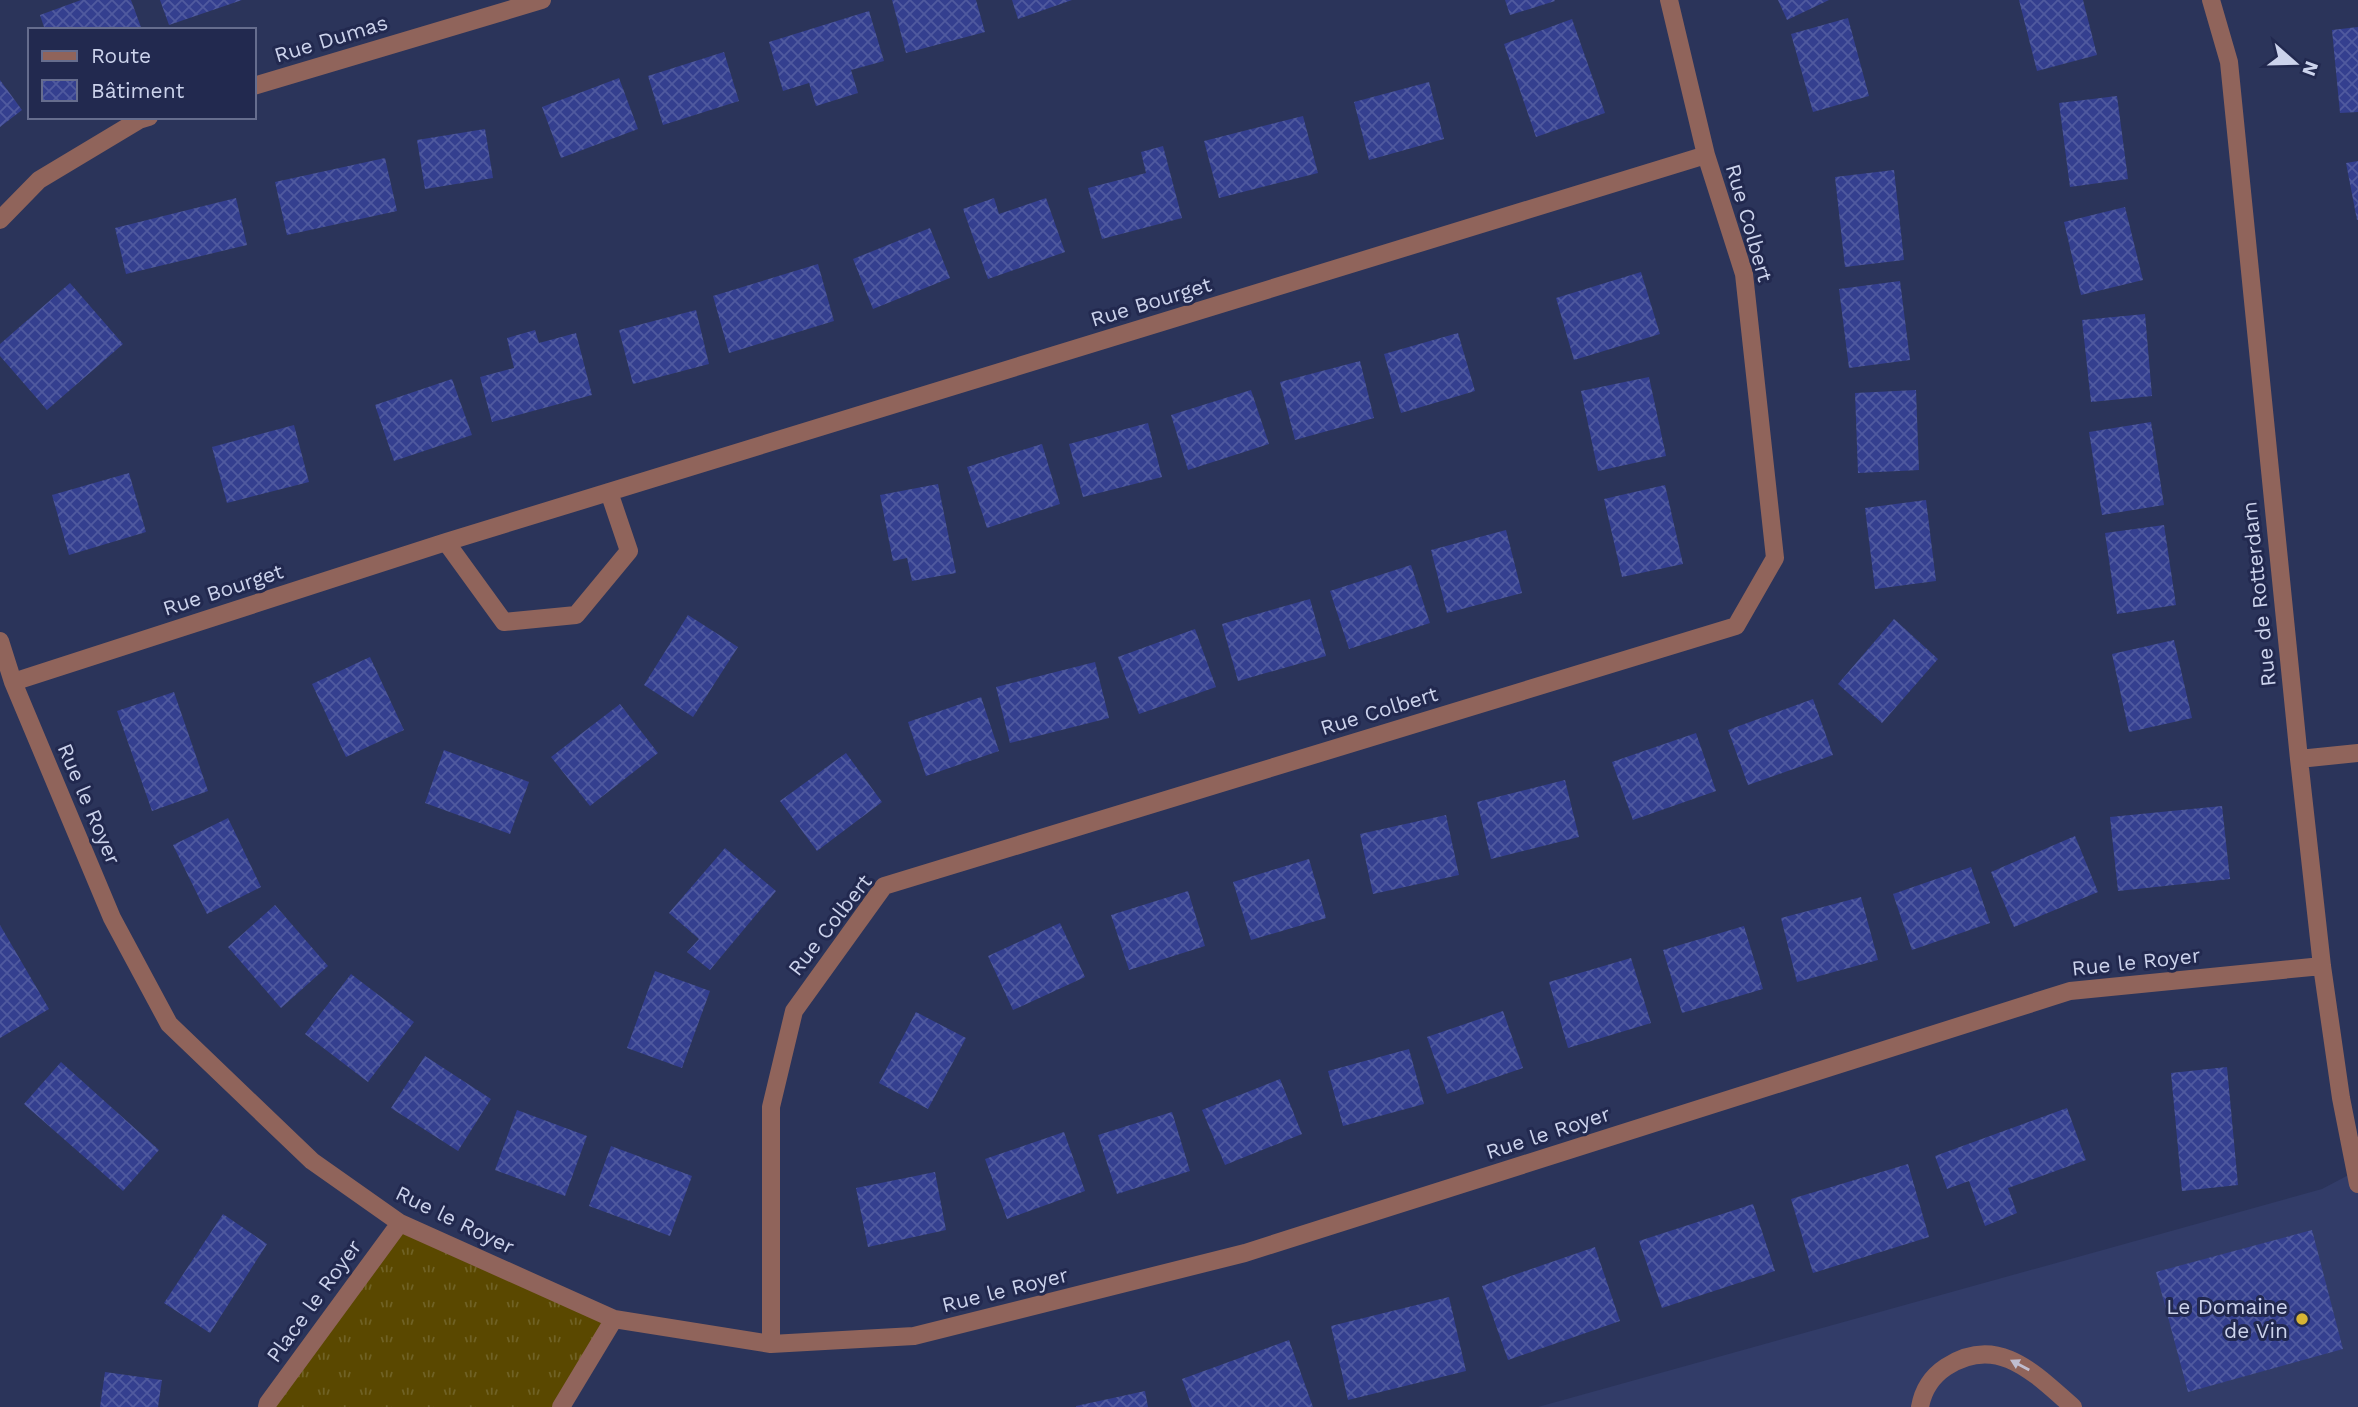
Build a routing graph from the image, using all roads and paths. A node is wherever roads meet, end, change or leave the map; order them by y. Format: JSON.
{"nodes":[{"id":1,"x":542,"y":0,"type":"edge"},
{"id":2,"x":1669,"y":0,"type":"edge"},
{"id":3,"x":2211,"y":0,"type":"edge"},
{"id":4,"x":256,"y":85,"type":"edge"},
{"id":5,"x":142,"y":119,"type":"edge"},
{"id":6,"x":1706,"y":155,"type":"junction"},
{"id":7,"x":0,"y":220,"type":"edge"},
{"id":8,"x":609,"y":492,"type":"junction"},
{"id":9,"x":446,"y":542,"type":"junction"},
{"id":10,"x":0,"y":641,"type":"edge"},
{"id":11,"x":13,"y":682,"type":"junction"},
{"id":12,"x":2358,"y":753,"type":"edge"},
{"id":13,"x":2299,"y":759,"type":"junction"},
{"id":14,"x":2322,"y":967,"type":"junction"},
{"id":15,"x":2358,"y":1184,"type":"edge"},
{"id":16,"x":400,"y":1223,"type":"junction"},
{"id":17,"x":614,"y":1319,"type":"junction"},
{"id":18,"x":771,"y":1344,"type":"junction"},
{"id":19,"x":267,"y":1407,"type":"edge"},
{"id":20,"x":561,"y":1407,"type":"edge"},
{"id":21,"x":1920,"y":1407,"type":"edge"},
{"id":22,"x":2073,"y":1407,"type":"edge"}],
"edges":[{"from":1,"to":4,"type":"street","name":"Rue Dumas"},
{"from":2,"to":6,"type":"street","name":"Rue Colbert"},
{"from":3,"to":13,"type":"street","name":"Rue de Rotterdam"},
{"from":5,"to":7,"type":"street"},
{"from":6,"to":8,"type":"street","name":"Rue Bourget"},
{"from":6,"to":18,"type":"street","name":"Rue Colbert"},
{"from":8,"to":9,"type":"street","name":"Rue Bourget"},
{"from":8,"to":9,"type":"street"},
{"from":9,"to":11,"type":"street","name":"Rue Bourget"},
{"from":10,"to":11,"type":"street","name":"Rue le Royer"},
{"from":11,"to":16,"type":"street","name":"Rue le Royer"},
{"from":12,"to":13,"type":"street"},
{"from":13,"to":14,"type":"street","name":"Rue de Rotterdam"},
{"from":14,"to":15,"type":"street","name":"Rue de Rotterdam"},
{"from":14,"to":18,"type":"street","name":"Rue le Royer"},
{"from":16,"to":17,"type":"street","name":"Rue le Royer"},
{"from":16,"to":19,"type":"street","name":"Place le Royer"},
{"from":17,"to":18,"type":"street","name":"Rue le Royer"},
{"from":17,"to":20,"type":"street"},
{"from":22,"to":21,"type":"street","one_way":true}]}
